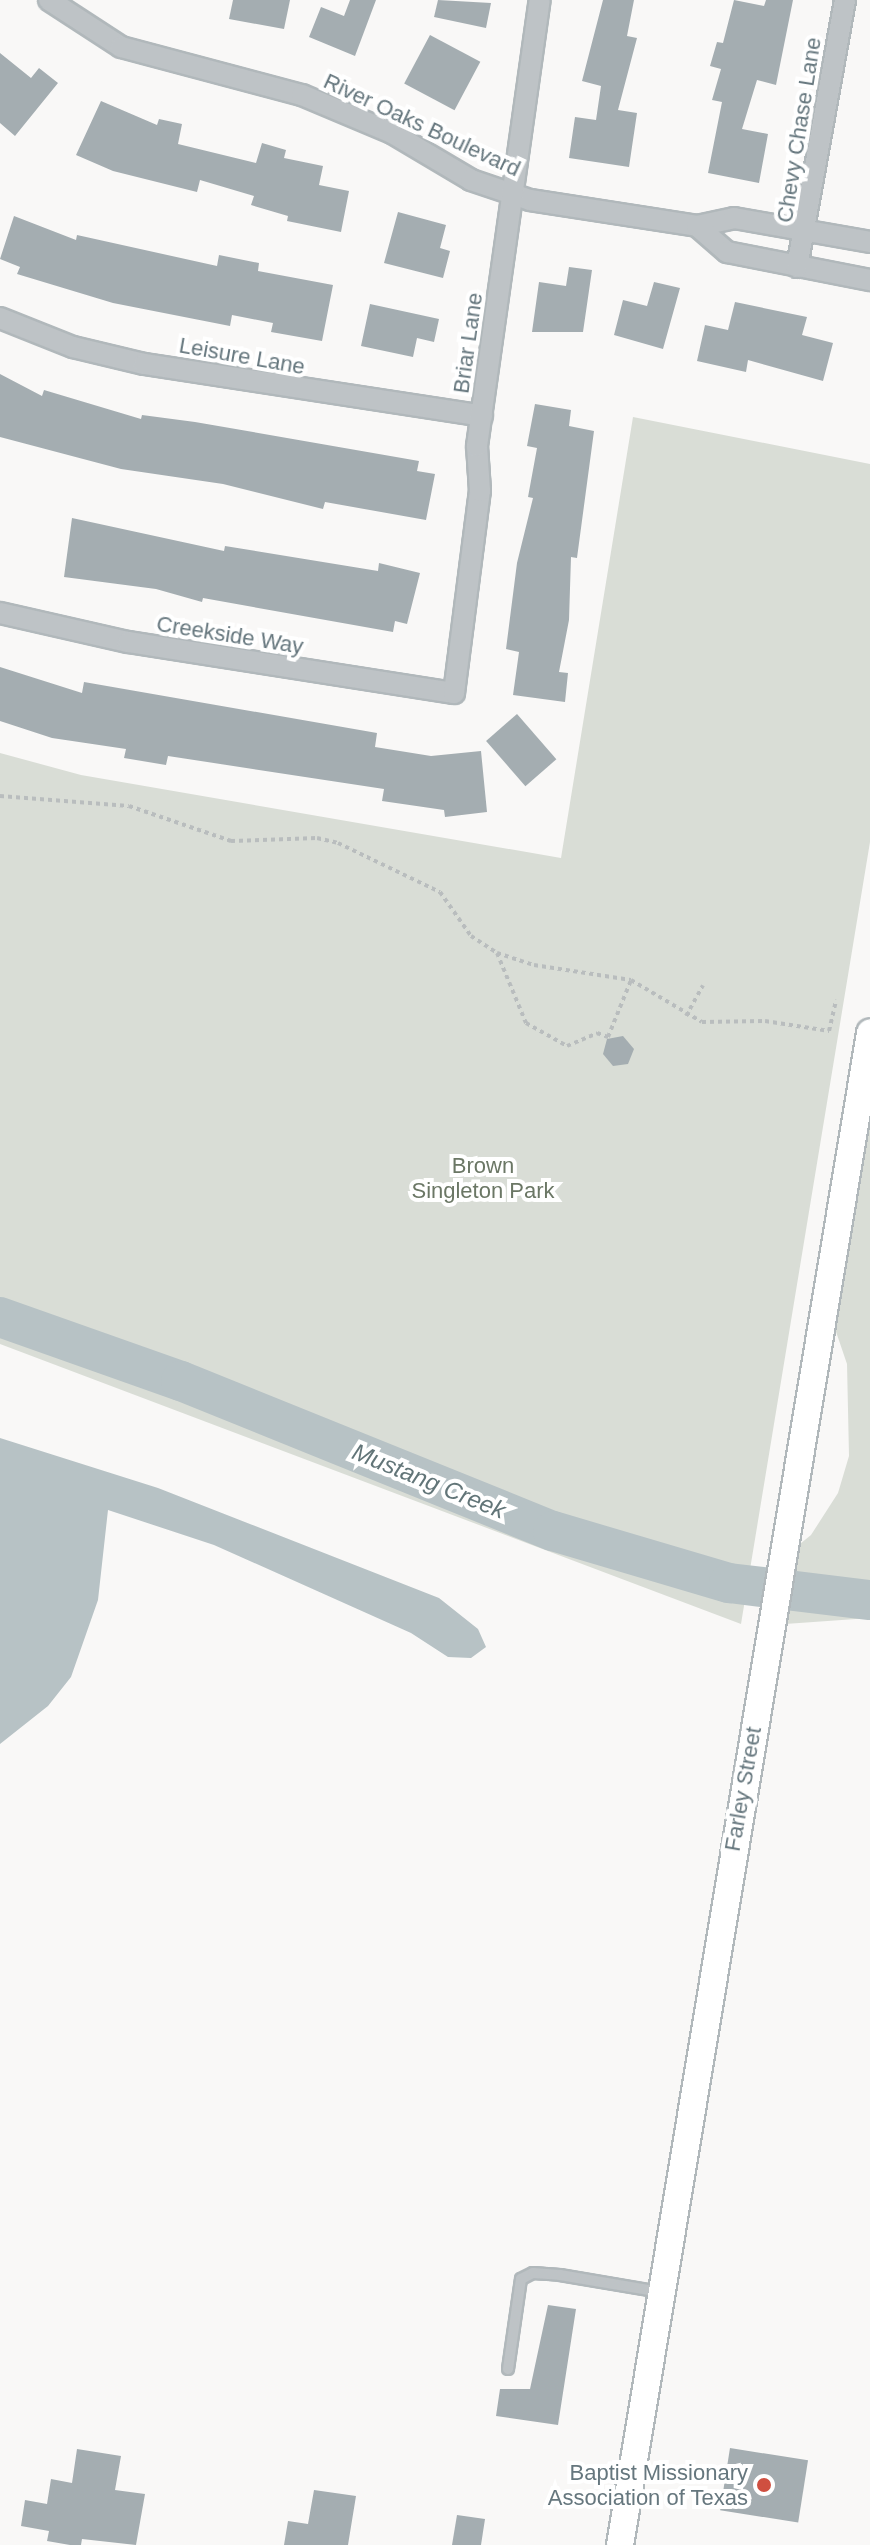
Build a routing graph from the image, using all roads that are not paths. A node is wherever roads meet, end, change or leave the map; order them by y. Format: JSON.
{"nodes":[{"id":1,"x":49,"y":0,"type":"edge"},
{"id":2,"x":540,"y":0,"type":"edge"},
{"id":3,"x":845,"y":0,"type":"edge"},
{"id":4,"x":513,"y":195,"type":"junction"},
{"id":5,"x":697,"y":226,"type":"junction"},
{"id":6,"x":807,"y":230,"type":"junction"},
{"id":7,"x":870,"y":242,"type":"edge"},
{"id":8,"x":797,"y":267,"type":"junction"},
{"id":9,"x":870,"y":280,"type":"edge"},
{"id":10,"x":0,"y":318,"type":"edge"},
{"id":11,"x":482,"y":416,"type":"junction"},
{"id":12,"x":0,"y":613,"type":"edge"},
{"id":13,"x":454,"y":693,"type":"joint"},
{"id":14,"x":870,"y":1033,"type":"edge"},
{"id":15,"x":660,"y":2292,"type":"junction"},
{"id":16,"x":508,"y":2369,"type":"dead end"},
{"id":17,"x":620,"y":2545,"type":"edge"}],
"edges":[{"from":1,"to":4,"type":"street","name":"River Oaks Boulevard"},
{"from":2,"to":4,"type":"street","name":"Briar Lane"},
{"from":3,"to":6,"type":"street","name":"Chevy Chase Lane"},
{"from":4,"to":5,"type":"street","name":"River Oaks Boulevard"},
{"from":4,"to":11,"type":"street","name":"Briar Lane"},
{"from":5,"to":6,"type":"street","name":"River Oaks Boulevard"},
{"from":5,"to":8,"type":"street"},
{"from":6,"to":7,"type":"street","name":"River Oaks Boulevard"},
{"from":6,"to":8,"type":"street","name":"Chevy Chase Lane"},
{"from":8,"to":9,"type":"street"},
{"from":10,"to":11,"type":"street","name":"Leisure Lane"},
{"from":11,"to":13,"type":"street","name":"Briar Lane"},
{"from":12,"to":13,"type":"street","name":"Creekside Way"},
{"from":14,"to":15,"type":"street","name":"Farley Street"},
{"from":15,"to":16,"type":"lane"},
{"from":15,"to":17,"type":"street","name":"Farley Street"}]}
